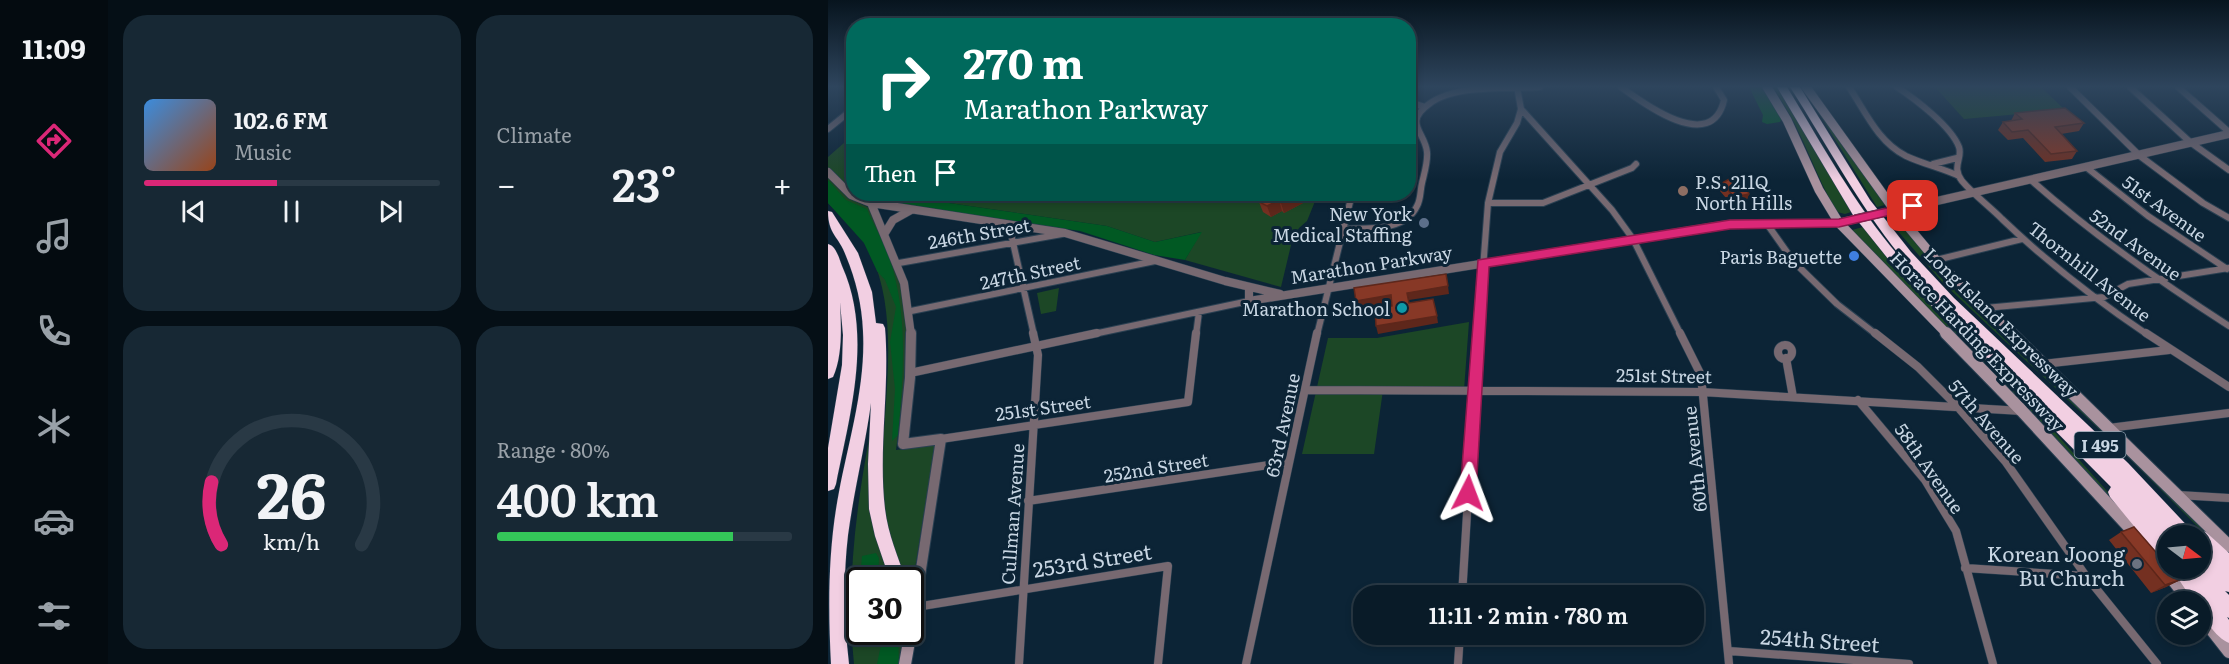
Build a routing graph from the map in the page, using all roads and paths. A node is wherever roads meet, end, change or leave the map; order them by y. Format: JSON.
{"nodes":[{"id":1,"x":842,"y":118,"type":"edge"},
{"id":2,"x":1518,"y":118,"type":"edge"},
{"id":3,"x":1528,"y":118,"type":"edge"},
{"id":4,"x":1667,"y":118,"type":"edge"},
{"id":5,"x":1715,"y":118,"type":"edge"},
{"id":6,"x":1787,"y":118,"type":"edge"},
{"id":7,"x":1800,"y":118,"type":"edge"},
{"id":8,"x":1813,"y":118,"type":"edge"},
{"id":9,"x":1827,"y":118,"type":"edge"},
{"id":10,"x":1871,"y":118,"type":"edge"},
{"id":11,"x":1932,"y":118,"type":"edge"},
{"id":12,"x":2101,"y":118,"type":"edge"},
{"id":13,"x":2164,"y":118,"type":"edge"},
{"id":14,"x":2212,"y":118,"type":"edge"},
{"id":15,"x":1517,"y":123,"type":"junction"},
{"id":16,"x":1533,"y":124,"type":"junction"},
{"id":17,"x":828,"y":129,"type":"edge"},
{"id":18,"x":1416,"y":129,"type":"edge"},
{"id":19,"x":2229,"y":133,"type":"edge"},
{"id":20,"x":2190,"y":142,"type":"junction"},
{"id":21,"x":2140,"y":156,"type":"junction"},
{"id":22,"x":1957,"y":158,"type":"junction"},
{"id":23,"x":1636,"y":164,"type":"dead end"},
{"id":24,"x":1931,"y":164,"type":"junction"},
{"id":25,"x":2086,"y":167,"type":"junction"},
{"id":26,"x":2229,"y":170,"type":"edge"},
{"id":27,"x":828,"y":172,"type":"edge"},
{"id":28,"x":1959,"y":177,"type":"junction"},
{"id":29,"x":2031,"y":180,"type":"junction"},
{"id":30,"x":1589,"y":187,"type":"junction"},
{"id":31,"x":846,"y":190,"type":"edge"},
{"id":32,"x":1975,"y":192,"type":"junction"},
{"id":33,"x":865,"y":201,"type":"edge"},
{"id":34,"x":1350,"y":201,"type":"edge"},
{"id":35,"x":1488,"y":203,"type":"junction"},
{"id":36,"x":872,"y":204,"type":"junction"},
{"id":37,"x":911,"y":210,"type":"junction"},
{"id":38,"x":1890,"y":212,"type":"junction"},
{"id":39,"x":828,"y":215,"type":"edge"},
{"id":40,"x":2229,"y":218,"type":"edge"},
{"id":41,"x":1839,"y":223,"type":"junction"},
{"id":42,"x":1767,"y":224,"type":"junction"},
{"id":43,"x":1009,"y":225,"type":"junction"},
{"id":44,"x":1343,"y":229,"type":"junction"},
{"id":45,"x":885,"y":233,"type":"junction"},
{"id":46,"x":1065,"y":233,"type":"junction"},
{"id":47,"x":1633,"y":239,"type":"junction"},
{"id":48,"x":2022,"y":239,"type":"junction"},
{"id":49,"x":1014,"y":242,"type":"junction"},
{"id":50,"x":828,"y":248,"type":"edge"},
{"id":51,"x":828,"y":257,"type":"edge"},
{"id":52,"x":1936,"y":260,"type":"junction"},
{"id":53,"x":1155,"y":261,"type":"junction"},
{"id":54,"x":899,"y":263,"type":"junction"},
{"id":55,"x":1482,"y":263,"type":"junction"},
{"id":56,"x":2228,"y":269,"type":"edge"},
{"id":57,"x":862,"y":278,"type":"junction"},
{"id":58,"x":2154,"y":278,"type":"junction"},
{"id":59,"x":1249,"y":287,"type":"junction"},
{"id":60,"x":1327,"y":288,"type":"junction"},
{"id":61,"x":1024,"y":290,"type":"junction"},
{"id":62,"x":1285,"y":295,"type":"junction"},
{"id":63,"x":2094,"y":297,"type":"junction"},
{"id":64,"x":1249,"y":301,"type":"junction"},
{"id":65,"x":1984,"y":308,"type":"junction"},
{"id":66,"x":910,"y":311,"type":"junction"},
{"id":67,"x":1199,"y":312,"type":"junction"},
{"id":68,"x":2229,"y":326,"type":"edge"},
{"id":69,"x":1037,"y":345,"type":"junction"},
{"id":70,"x":2169,"y":350,"type":"junction"},
{"id":71,"x":1786,"y":358,"type":"dead end"},
{"id":72,"x":2042,"y":364,"type":"junction"},
{"id":73,"x":828,"y":373,"type":"edge"},
{"id":74,"x":910,"y":373,"type":"junction"},
{"id":75,"x":2017,"y":381,"type":"junction"},
{"id":76,"x":2229,"y":387,"type":"edge"},
{"id":77,"x":1305,"y":390,"type":"junction"},
{"id":78,"x":1474,"y":391,"type":"junction"},
{"id":79,"x":1702,"y":392,"type":"junction"},
{"id":80,"x":1793,"y":397,"type":"junction"},
{"id":81,"x":1858,"y":400,"type":"junction"},
{"id":82,"x":1957,"y":406,"type":"junction"},
{"id":83,"x":2022,"y":411,"type":"junction"},
{"id":84,"x":2229,"y":413,"type":"edge"},
{"id":85,"x":1033,"y":426,"type":"junction"},
{"id":86,"x":2109,"y":428,"type":"junction"},
{"id":87,"x":941,"y":439,"type":"junction"},
{"id":88,"x":1289,"y":462,"type":"junction"},
{"id":89,"x":2122,"y":465,"type":"junction"},
{"id":90,"x":828,"y":484,"type":"edge"},
{"id":91,"x":2178,"y":495,"type":"junction"},
{"id":92,"x":2229,"y":498,"type":"edge"},
{"id":93,"x":1028,"y":501,"type":"junction"},
{"id":94,"x":2157,"y":525,"type":"edge"},
{"id":95,"x":2177,"y":525,"type":"edge"},
{"id":96,"x":2186,"y":525,"type":"edge"},
{"id":97,"x":2229,"y":546,"type":"edge"},
{"id":98,"x":2147,"y":548,"type":"edge"},
{"id":99,"x":2211,"y":548,"type":"edge"},
{"id":100,"x":2157,"y":551,"type":"edge"},
{"id":101,"x":2211,"y":564,"type":"edge"},
{"id":102,"x":2229,"y":564,"type":"edge"},
{"id":103,"x":893,"y":567,"type":"edge"},
{"id":104,"x":920,"y":567,"type":"edge"},
{"id":105,"x":1965,"y":568,"type":"junction"},
{"id":106,"x":2086,"y":576,"type":"junction"},
{"id":107,"x":2187,"y":579,"type":"edge"},
{"id":108,"x":2205,"y":579,"type":"edge"},
{"id":109,"x":2229,"y":584,"type":"edge"},
{"id":110,"x":1463,"y":585,"type":"edge"},
{"id":111,"x":1022,"y":589,"type":"junction"},
{"id":112,"x":924,"y":604,"type":"edge"},
{"id":113,"x":2229,"y":609,"type":"edge"},
{"id":114,"x":2211,"y":629,"type":"edge"},
{"id":115,"x":2229,"y":634,"type":"edge"},
{"id":116,"x":908,"y":645,"type":"edge"},
{"id":117,"x":1459,"y":645,"type":"edge"},
{"id":118,"x":1729,"y":651,"type":"junction"},
{"id":119,"x":2229,"y":652,"type":"edge"},
{"id":120,"x":840,"y":664,"type":"edge"},
{"id":121,"x":905,"y":664,"type":"edge"},
{"id":122,"x":1019,"y":664,"type":"edge"},
{"id":123,"x":1158,"y":664,"type":"edge"},
{"id":124,"x":1246,"y":664,"type":"edge"},
{"id":125,"x":1458,"y":664,"type":"edge"},
{"id":126,"x":1729,"y":664,"type":"edge"},
{"id":127,"x":1909,"y":664,"type":"edge"},
{"id":128,"x":1993,"y":664,"type":"edge"},
{"id":129,"x":2157,"y":664,"type":"edge"}],
"edges":[{"from":1,"to":17,"type":"street"},
{"from":2,"to":15,"type":"street"},
{"from":3,"to":16,"type":"street","name":"60th Avenue"},
{"from":4,"to":5,"type":"street"},
{"from":6,"to":41,"type":"main road","name":"Horace Harding Expressway"},
{"from":7,"to":75,"type":"highway","name":"Long Island Expressway","number":"I 495"},
{"from":8,"to":89,"type":"highway","name":"Long Island Expressway","number":"I 495"},
{"from":9,"to":38,"type":"main road","name":"Horace Harding Expressway"},
{"from":10,"to":24,"type":"street"},
{"from":11,"to":22,"type":"street"},
{"from":12,"to":21,"type":"street"},
{"from":13,"to":20,"type":"street"},
{"from":14,"to":19,"type":"street"},
{"from":15,"to":16,"type":"street"},
{"from":15,"to":35,"type":"street"},
{"from":16,"to":30,"type":"street","name":"60th Avenue"},
{"from":18,"to":44,"type":"street"},
{"from":19,"to":20,"type":"street","name":"Marathon Parkway"},
{"from":20,"to":21,"type":"street","name":"Marathon Parkway"},
{"from":20,"to":26,"type":"street"},
{"from":21,"to":25,"type":"street","name":"Marathon Parkway"},
{"from":21,"to":40,"type":"street"},
{"from":22,"to":24,"type":"street"},
{"from":22,"to":28,"type":"street"},
{"from":23,"to":30,"type":"street"},
{"from":24,"to":28,"type":"street"},
{"from":25,"to":29,"type":"street","name":"Marathon Parkway"},
{"from":25,"to":56,"type":"street","name":"51st Avenue"},
{"from":27,"to":31,"type":"street"},
{"from":28,"to":32,"type":"street","name":"Thornhill Avenue"},
{"from":29,"to":32,"type":"street","name":"Marathon Parkway"},
{"from":29,"to":58,"type":"street","name":"52nd Avenue"},
{"from":30,"to":35,"type":"street"},
{"from":30,"to":47,"type":"street","name":"60th Avenue"},
{"from":32,"to":38,"type":"street","name":"Marathon Parkway"},
{"from":32,"to":48,"type":"street","name":"Thornhill Avenue"},
{"from":33,"to":36,"type":"street"},
{"from":34,"to":44,"type":"street","name":"63rd Avenue"},
{"from":35,"to":55,"type":"street"},
{"from":36,"to":37,"type":"street"},
{"from":36,"to":45,"type":"street"},
{"from":37,"to":43,"type":"street"},
{"from":37,"to":45,"type":"street"},
{"from":38,"to":41,"type":"street","name":"Marathon Parkway","bridge":true},
{"from":38,"to":52,"type":"main road","name":"Horace Harding Expressway"},
{"from":39,"to":57,"type":"highway"},
{"from":41,"to":42,"type":"street","name":"Marathon Parkway"},
{"from":41,"to":83,"type":"main road","name":"Horace Harding Expressway"},
{"from":42,"to":47,"type":"street","name":"Marathon Parkway"},
{"from":42,"to":82,"type":"street","name":"57th Avenue"},
{"from":43,"to":46,"type":"street"},
{"from":43,"to":49,"type":"street","name":"Cullman Avenue"},
{"from":44,"to":60,"type":"street","name":"63rd Avenue"},
{"from":45,"to":54,"type":"street"},
{"from":46,"to":49,"type":"street","name":"246th Street"},
{"from":46,"to":53,"type":"street"},
{"from":47,"to":55,"type":"street","name":"Marathon Parkway"},
{"from":47,"to":79,"type":"street","name":"60th Avenue"},
{"from":48,"to":52,"type":"street"},
{"from":48,"to":63,"type":"street","name":"Thornhill Avenue"},
{"from":49,"to":54,"type":"street","name":"246th Street"},
{"from":49,"to":61,"type":"street","name":"Cullman Avenue"},
{"from":50,"to":90,"type":"highway"},
{"from":51,"to":73,"type":"highway"},
{"from":52,"to":65,"type":"main road","name":"Horace Harding Expressway"},
{"from":53,"to":59,"type":"street"},
{"from":53,"to":61,"type":"street","name":"247th Street"},
{"from":54,"to":66,"type":"street"},
{"from":55,"to":60,"type":"street","name":"Marathon Parkway"},
{"from":55,"to":78,"type":"street"},
{"from":56,"to":58,"type":"street"},
{"from":57,"to":103,"type":"highway"},
{"from":57,"to":120,"type":"highway"},
{"from":58,"to":63,"type":"street"},
{"from":58,"to":68,"type":"street","name":"52nd Avenue"},
{"from":59,"to":62,"type":"street"},
{"from":59,"to":64,"type":"street"},
{"from":60,"to":62,"type":"street","name":"Marathon Parkway"},
{"from":60,"to":77,"type":"street","name":"63rd Avenue"},
{"from":61,"to":66,"type":"street","name":"247th Street"},
{"from":61,"to":69,"type":"street","name":"Cullman Avenue"},
{"from":62,"to":64,"type":"street","name":"Marathon Parkway"},
{"from":63,"to":65,"type":"street"},
{"from":63,"to":70,"type":"street","name":"Thornhill Avenue"},
{"from":64,"to":67,"type":"street","name":"Marathon Parkway"},
{"from":65,"to":72,"type":"main road","name":"Horace Harding Expressway"},
{"from":66,"to":74,"type":"street"},
{"from":67,"to":69,"type":"street","name":"Marathon Parkway"},
{"from":67,"to":85,"type":"street","name":"251st Street"},
{"from":69,"to":74,"type":"street","name":"Marathon Parkway"},
{"from":69,"to":85,"type":"street","name":"Cullman Avenue"},
{"from":70,"to":72,"type":"street"},
{"from":70,"to":76,"type":"street","name":"Thornhill Avenue"},
{"from":71,"to":80,"type":"street"},
{"from":72,"to":86,"type":"main road","name":"Horace Harding Expressway"},
{"from":74,"to":87,"type":"street","name":"251st Street"},
{"from":75,"to":94,"type":"highway","name":"Long Island Expressway","number":"I 495"},
{"from":75,"to":100,"type":"highway"},
{"from":77,"to":78,"type":"street","name":"251st Street"},
{"from":77,"to":88,"type":"street","name":"63rd Avenue"},
{"from":78,"to":79,"type":"street","name":"251st Street"},
{"from":78,"to":110,"type":"street"},
{"from":79,"to":80,"type":"street","name":"251st Street"},
{"from":79,"to":118,"type":"street","name":"60th Avenue"},
{"from":80,"to":81,"type":"street","name":"251st Street"},
{"from":81,"to":82,"type":"street","name":"251st Street"},
{"from":81,"to":105,"type":"street","name":"58th Avenue"},
{"from":82,"to":83,"type":"street","name":"251st Street"},
{"from":82,"to":106,"type":"street","name":"57th Avenue"},
{"from":83,"to":98,"type":"main road","name":"Horace Harding Expressway"},
{"from":84,"to":86,"type":"street"},
{"from":85,"to":87,"type":"street","name":"251st Street"},
{"from":85,"to":93,"type":"street","name":"Cullman Avenue"},
{"from":86,"to":91,"type":"main road","name":"Horace Harding Expressway"},
{"from":87,"to":104,"type":"street"},
{"from":88,"to":93,"type":"street","name":"252nd Street"},
{"from":88,"to":124,"type":"street","name":"63rd Avenue"},
{"from":89,"to":95,"type":"highway","name":"Long Island Expressway","number":"I 495"},
{"from":89,"to":96,"type":"highway"},
{"from":91,"to":92,"type":"street"},
{"from":91,"to":97,"type":"main road","name":"Horace Harding Expressway"},
{"from":93,"to":111,"type":"street","name":"Cullman Avenue"},
{"from":99,"to":102,"type":"highway"},
{"from":101,"to":109,"type":"highway"},
{"from":105,"to":106,"type":"street"},
{"from":105,"to":128,"type":"street","name":"58th Avenue"},
{"from":106,"to":129,"type":"street","name":"57th Avenue"},
{"from":107,"to":115,"type":"highway"},
{"from":108,"to":113,"type":"highway"},
{"from":111,"to":112,"type":"street","name":"253rd Street"},
{"from":111,"to":122,"type":"street","name":"Cullman Avenue"},
{"from":111,"to":123,"type":"street","name":"253rd Street"},
{"from":114,"to":119,"type":"main road"},
{"from":116,"to":121,"type":"main road"},
{"from":117,"to":125,"type":"street"},
{"from":118,"to":126,"type":"street","name":"60th Avenue"},
{"from":118,"to":127,"type":"street","name":"254th Street"}]}
